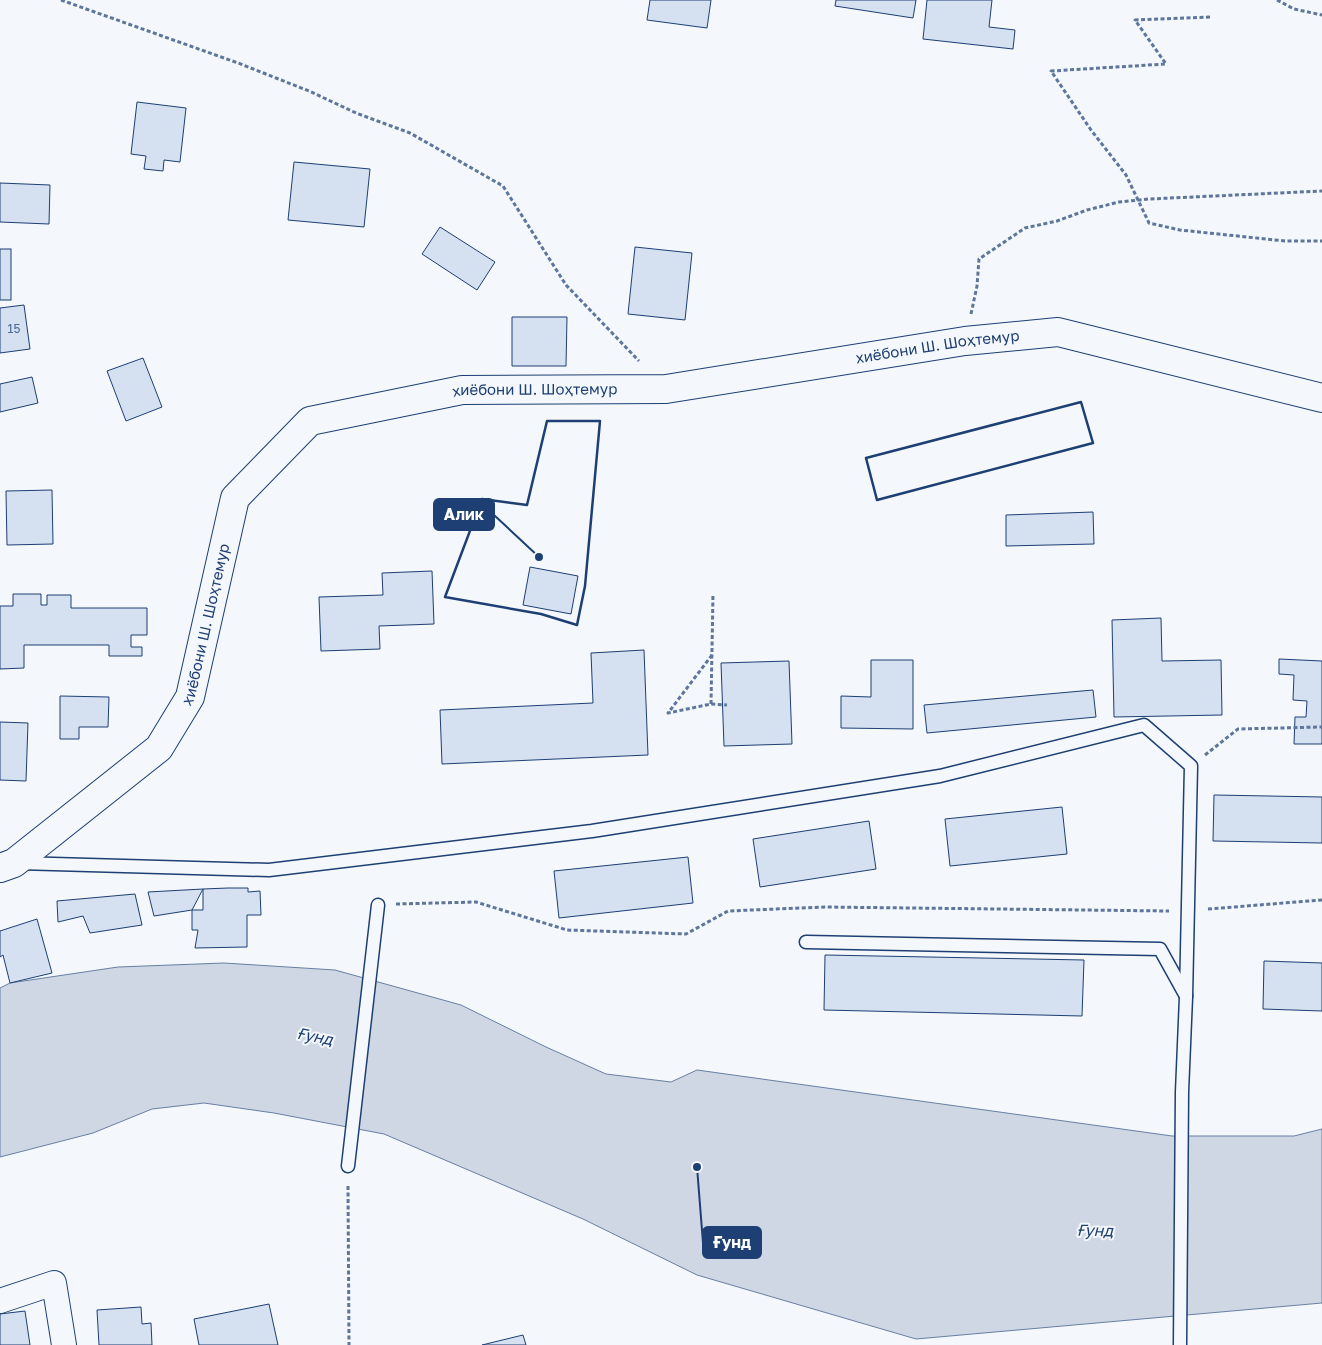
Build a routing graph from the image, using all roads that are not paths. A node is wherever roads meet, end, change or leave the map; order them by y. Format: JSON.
{"nodes":[{"id":1,"x":1322,"y":398,"type":"edge"},
{"id":2,"x":7,"y":866,"type":"edge"},
{"id":3,"x":378,"y":904,"type":"road end"},
{"id":4,"x":806,"y":942,"type":"dead end"},
{"id":5,"x":1186,"y":997,"type":"junction"},
{"id":6,"x":348,"y":1166,"type":"road end"},
{"id":7,"x":0,"y":1301,"type":"edge"},
{"id":8,"x":64,"y":1345,"type":"edge"},
{"id":9,"x":1180,"y":1345,"type":"edge"}],
"edges":[{"from":1,"to":2,"type":"main road","name":"хиёбони Ш. Шоҳтемур"},
{"from":2,"to":5,"type":"lane"},
{"from":3,"to":6,"type":"lane"},
{"from":4,"to":5,"type":"lane"},
{"from":5,"to":9,"type":"lane"},
{"from":7,"to":8,"type":"street"}]}
